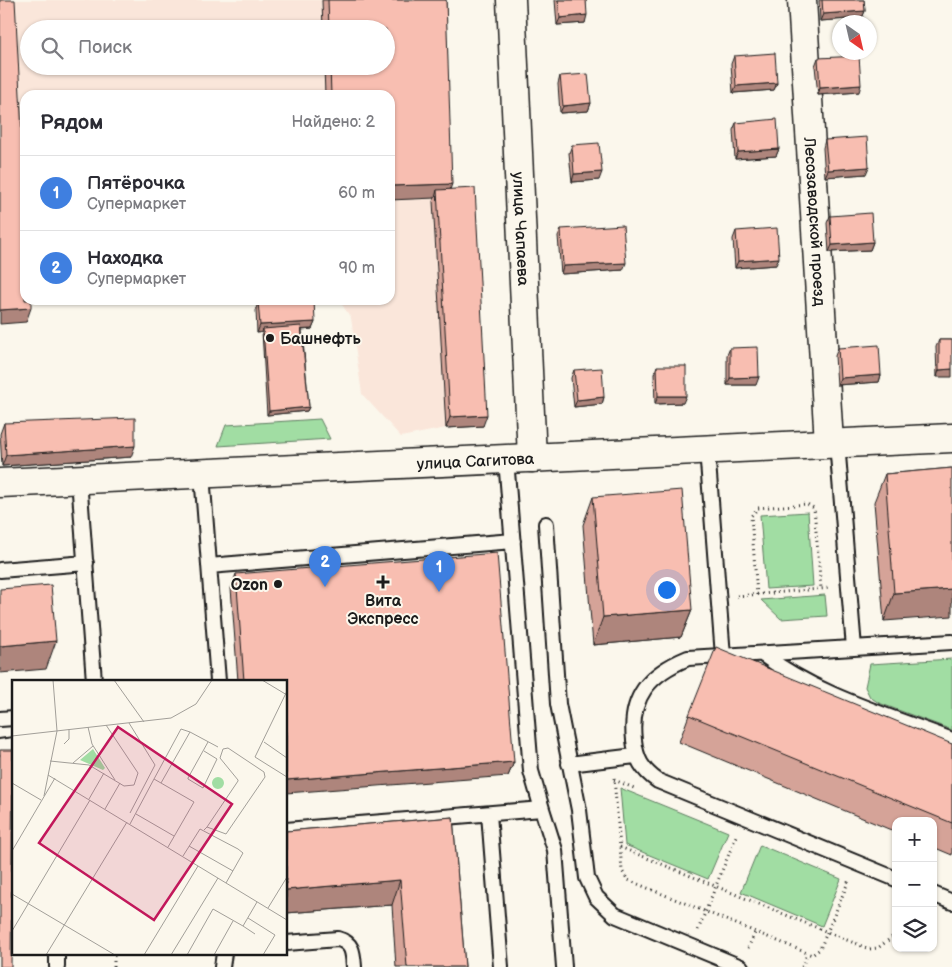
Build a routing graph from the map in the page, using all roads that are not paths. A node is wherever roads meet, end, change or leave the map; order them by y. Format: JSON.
{"nodes":[{"id":1,"x":511,"y":0,"type":"edge"},
{"id":2,"x":802,"y":0,"type":"edge"},
{"id":3,"x":952,"y":438,"type":"edge"},
{"id":4,"x":833,"y":443,"type":"junction"},
{"id":5,"x":707,"y":449,"type":"junction"},
{"id":6,"x":519,"y":458,"type":"junction"},
{"id":7,"x":202,"y":474,"type":"junction"},
{"id":8,"x":79,"y":480,"type":"junction"},
{"id":9,"x":0,"y":483,"type":"edge"},
{"id":10,"x":546,"y":524,"type":"dead end"},
{"id":11,"x":513,"y":541,"type":"junction"},
{"id":12,"x":86,"y":563,"type":"junction"},
{"id":13,"x":209,"y":566,"type":"junction"},
{"id":14,"x":0,"y":570,"type":"edge"},
{"id":15,"x":952,"y":642,"type":"edge"},
{"id":16,"x":854,"y":648,"type":"junction"},
{"id":17,"x":762,"y":654,"type":"junction"},
{"id":18,"x":723,"y":656,"type":"junction"},
{"id":19,"x":94,"y":680,"type":"edge"},
{"id":20,"x":218,"y":680,"type":"edge"},
{"id":21,"x":952,"y":740,"type":"edge"},
{"id":22,"x":635,"y":756,"type":"junction"},
{"id":23,"x":569,"y":764,"type":"junction"},
{"id":24,"x":542,"y":809,"type":"junction"},
{"id":25,"x":489,"y":814,"type":"junction"},
{"id":26,"x":288,"y":830,"type":"edge"},
{"id":27,"x":892,"y":877,"type":"edge"},
{"id":28,"x":937,"y":896,"type":"edge"},
{"id":29,"x":952,"y":902,"type":"edge"},
{"id":30,"x":288,"y":942,"type":"edge"},
{"id":31,"x":57,"y":954,"type":"edge"},
{"id":32,"x":224,"y":954,"type":"edge"},
{"id":33,"x":57,"y":967,"type":"edge"},
{"id":34,"x":222,"y":967,"type":"edge"},
{"id":35,"x":354,"y":967,"type":"edge"},
{"id":36,"x":501,"y":967,"type":"edge"},
{"id":37,"x":564,"y":967,"type":"edge"},
{"id":38,"x":741,"y":967,"type":"edge"}],
"edges":[{"from":1,"to":6,"type":"street","name":"улица Чапаева"},
{"from":2,"to":4,"type":"street","name":"Лесозаводской проезд"},
{"from":3,"to":4,"type":"street","name":"улица Сагитова"},
{"from":4,"to":5,"type":"street","name":"улица Сагитова"},
{"from":4,"to":16,"type":"lane"},
{"from":5,"to":6,"type":"street","name":"улица Сагитова"},
{"from":5,"to":18,"type":"lane"},
{"from":6,"to":7,"type":"street","name":"улица Сагитова"},
{"from":6,"to":11,"type":"lane"},
{"from":7,"to":8,"type":"street","name":"улица Сагитова"},
{"from":7,"to":13,"type":"lane"},
{"from":8,"to":9,"type":"street","name":"улица Сагитова"},
{"from":8,"to":12,"type":"lane"},
{"from":10,"to":23,"type":"lane"},
{"from":11,"to":13,"type":"lane"},
{"from":11,"to":24,"type":"lane"},
{"from":12,"to":14,"type":"lane"},
{"from":12,"to":19,"type":"lane"},
{"from":13,"to":20,"type":"lane"},
{"from":15,"to":16,"type":"lane"},
{"from":16,"to":17,"type":"lane"},
{"from":17,"to":18,"type":"lane"},
{"from":17,"to":21,"type":"lane"},
{"from":18,"to":22,"type":"lane"},
{"from":22,"to":23,"type":"lane"},
{"from":22,"to":27,"type":"lane"},
{"from":23,"to":38,"type":"lane"},
{"from":24,"to":25,"type":"lane"},
{"from":24,"to":37,"type":"lane"},
{"from":25,"to":26,"type":"lane"},
{"from":25,"to":36,"type":"lane"},
{"from":28,"to":29,"type":"lane"},
{"from":30,"to":35,"type":"lane"},
{"from":31,"to":33,"type":"lane"},
{"from":32,"to":34,"type":"lane"}]}
